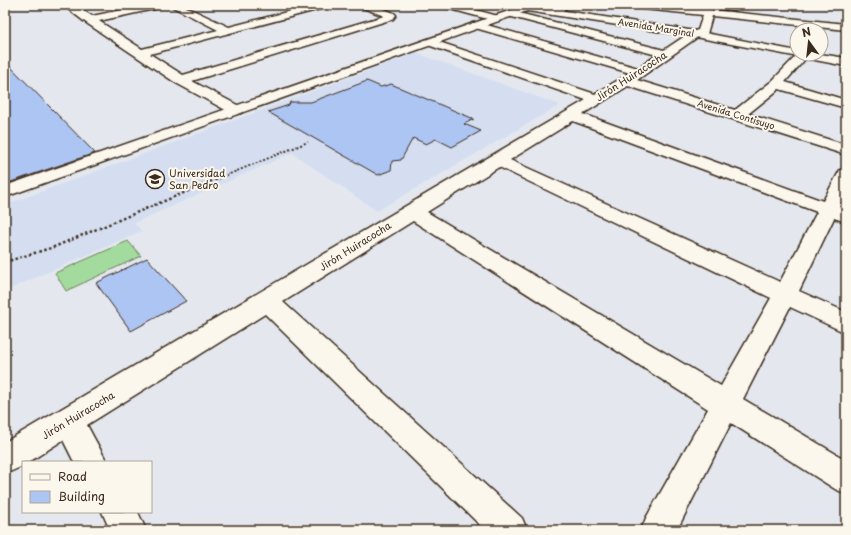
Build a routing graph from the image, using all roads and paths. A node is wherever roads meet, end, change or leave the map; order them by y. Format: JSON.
{"nodes":[{"id":1,"x":68,"y":5,"type":"edge"},
{"id":2,"x":158,"y":5,"type":"edge"},
{"id":3,"x":174,"y":5,"type":"edge"},
{"id":4,"x":325,"y":5,"type":"edge"},
{"id":5,"x":364,"y":5,"type":"edge"},
{"id":6,"x":446,"y":5,"type":"edge"},
{"id":7,"x":633,"y":5,"type":"edge"},
{"id":8,"x":534,"y":6,"type":"edge"},
{"id":9,"x":281,"y":8,"type":"dead end"},
{"id":10,"x":512,"y":9,"type":"edge"},
{"id":11,"x":558,"y":9,"type":"edge"},
{"id":12,"x":294,"y":13,"type":"junction"},
{"id":13,"x":495,"y":18,"type":"junction"},
{"id":14,"x":89,"y":20,"type":"junction"},
{"id":15,"x":612,"y":21,"type":"junction"},
{"id":16,"x":703,"y":21,"type":"edge"},
{"id":17,"x":476,"y":25,"type":"junction"},
{"id":18,"x":846,"y":27,"type":"edge"},
{"id":19,"x":228,"y":30,"type":"junction"},
{"id":20,"x":586,"y":32,"type":"junction"},
{"id":21,"x":429,"y":42,"type":"junction"},
{"id":22,"x":552,"y":48,"type":"junction"},
{"id":23,"x":789,"y":50,"type":"edge"},
{"id":24,"x":141,"y":53,"type":"junction"},
{"id":25,"x":666,"y":54,"type":"junction"},
{"id":26,"x":829,"y":54,"type":"edge"},
{"id":27,"x":846,"y":57,"type":"edge"},
{"id":28,"x":829,"y":59,"type":"edge"},
{"id":29,"x":793,"y":62,"type":"edge"},
{"id":30,"x":846,"y":62,"type":"edge"},
{"id":31,"x":633,"y":77,"type":"junction"},
{"id":32,"x":181,"y":80,"type":"junction"},
{"id":33,"x":777,"y":84,"type":"junction"},
{"id":34,"x":846,"y":97,"type":"edge"},
{"id":35,"x":596,"y":99,"type":"junction"},
{"id":36,"x":846,"y":104,"type":"edge"},
{"id":37,"x":236,"y":110,"type":"junction"},
{"id":38,"x":571,"y":115,"type":"junction"},
{"id":39,"x":737,"y":116,"type":"junction"},
{"id":40,"x":308,"y":142,"type":"dead end"},
{"id":41,"x":846,"y":150,"type":"edge"},
{"id":42,"x":496,"y":160,"type":"junction"},
{"id":43,"x":846,"y":174,"type":"edge"},
{"id":44,"x":5,"y":192,"type":"edge"},
{"id":45,"x":412,"y":212,"type":"junction"},
{"id":46,"x":837,"y":213,"type":"edge"},
{"id":47,"x":5,"y":262,"type":"edge"},
{"id":48,"x":785,"y":295,"type":"junction"},
{"id":49,"x":266,"y":301,"type":"junction"},
{"id":50,"x":846,"y":324,"type":"edge"},
{"id":51,"x":725,"y":404,"type":"junction"},
{"id":52,"x":68,"y":420,"type":"junction"},
{"id":53,"x":5,"y":459,"type":"edge"},
{"id":54,"x":90,"y":461,"type":"edge"},
{"id":55,"x":846,"y":478,"type":"edge"},
{"id":56,"x":120,"y":513,"type":"edge"},
{"id":57,"x":129,"y":530,"type":"edge"},
{"id":58,"x":510,"y":530,"type":"edge"},
{"id":59,"x":658,"y":530,"type":"edge"}],
"edges":[{"from":1,"to":14,"type":"street"},
{"from":2,"to":14,"type":"street"},
{"from":3,"to":19,"type":"street"},
{"from":4,"to":12,"type":"street"},
{"from":5,"to":32,"type":"street"},
{"from":6,"to":13,"type":"street"},
{"from":7,"to":16,"type":"street"},
{"from":8,"to":10,"type":"street"},
{"from":8,"to":11,"type":"street","name":"Avenida Marginal"},
{"from":9,"to":12,"type":"street"},
{"from":10,"to":13,"type":"street"},
{"from":10,"to":20,"type":"street"},
{"from":11,"to":15,"type":"street","name":"Avenida Marginal"},
{"from":11,"to":16,"type":"street","name":"Avenida Marginal"},
{"from":12,"to":19,"type":"street"},
{"from":13,"to":17,"type":"street"},
{"from":14,"to":24,"type":"street"},
{"from":15,"to":16,"type":"street","name":"Avenida Marginal"},
{"from":15,"to":20,"type":"street"},
{"from":16,"to":18,"type":"street"},
{"from":16,"to":23,"type":"street","name":"Avenida Marginal"},
{"from":16,"to":25,"type":"street","name":"Jirón Huiracocha"},
{"from":17,"to":21,"type":"street"},
{"from":17,"to":22,"type":"street","name":"Avenida Contisuyo"},
{"from":19,"to":24,"type":"street"},
{"from":20,"to":22,"type":"street"},
{"from":20,"to":25,"type":"street"},
{"from":21,"to":35,"type":"street"},
{"from":21,"to":37,"type":"street"},
{"from":22,"to":31,"type":"street","name":"Avenida Contisuyo"},
{"from":24,"to":32,"type":"street"},
{"from":25,"to":31,"type":"street","name":"Jirón Huiracocha"},
{"from":26,"to":27,"type":"street"},
{"from":28,"to":30,"type":"street","name":"Avenida Marginal"},
{"from":29,"to":33,"type":"street"},
{"from":31,"to":35,"type":"street","name":"Jirón Huiracocha"},
{"from":31,"to":39,"type":"street","name":"Avenida Contisuyo"},
{"from":32,"to":37,"type":"street"},
{"from":33,"to":34,"type":"street"},
{"from":33,"to":36,"type":"street"},
{"from":33,"to":39,"type":"street"},
{"from":35,"to":38,"type":"street","name":"Jirón Huiracocha"},
{"from":37,"to":44,"type":"street"},
{"from":38,"to":42,"type":"street","name":"Jirón Huiracocha"},
{"from":38,"to":46,"type":"street"},
{"from":39,"to":41,"type":"street","name":"Avenida Contisuyo"},
{"from":40,"to":47,"type":"path"},
{"from":42,"to":45,"type":"street","name":"Jirón Huiracocha"},
{"from":42,"to":48,"type":"street"},
{"from":43,"to":46,"type":"street"},
{"from":45,"to":49,"type":"street","name":"Jirón Huiracocha"},
{"from":45,"to":51,"type":"street"},
{"from":46,"to":48,"type":"street"},
{"from":48,"to":50,"type":"street"},
{"from":48,"to":51,"type":"street"},
{"from":49,"to":52,"type":"street","name":"Jirón Huiracocha"},
{"from":49,"to":58,"type":"street"},
{"from":51,"to":55,"type":"street"},
{"from":51,"to":59,"type":"street"},
{"from":52,"to":53,"type":"street","name":"Jirón Huiracocha"},
{"from":52,"to":54,"type":"street"},
{"from":56,"to":57,"type":"street"}]}
